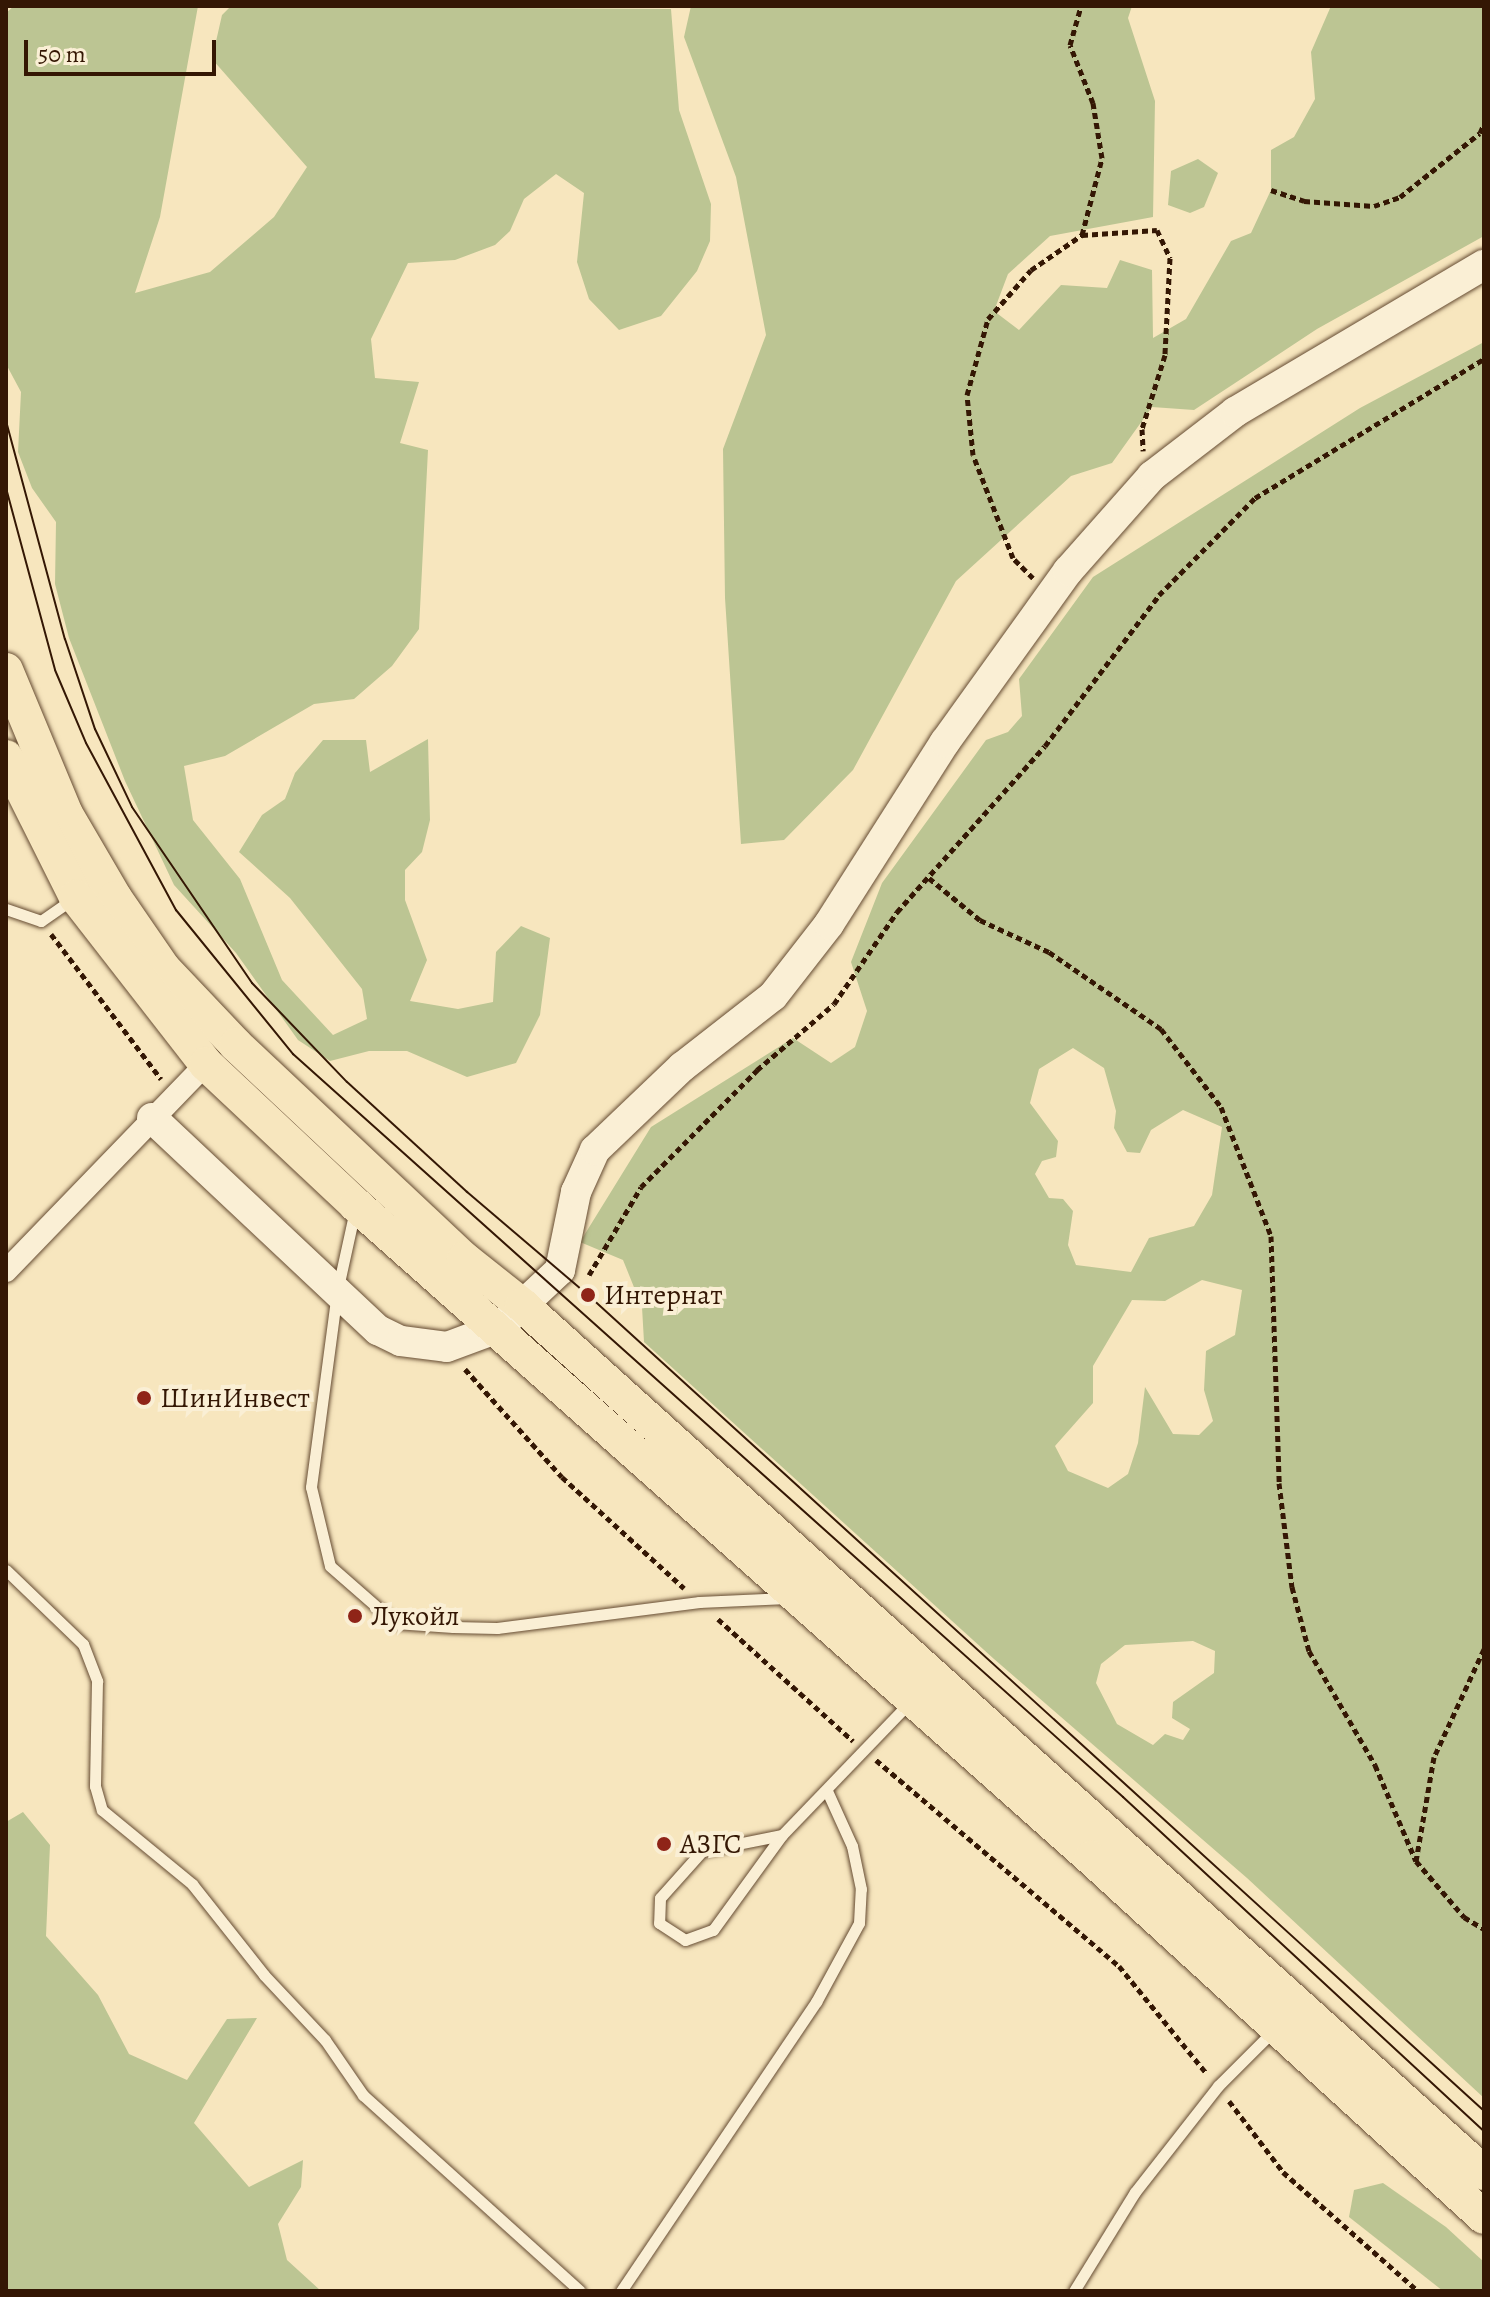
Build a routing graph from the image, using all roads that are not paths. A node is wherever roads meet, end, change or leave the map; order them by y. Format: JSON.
{"nodes":[{"id":1,"x":1484,"y":265,"type":"edge"},
{"id":2,"x":6,"y":670,"type":"edge"},
{"id":3,"x":6,"y":757,"type":"edge"},
{"id":4,"x":76,"y":897,"type":"junction"},
{"id":5,"x":6,"y":909,"type":"edge"},
{"id":6,"x":206,"y":1064,"type":"junction"},
{"id":7,"x":152,"y":1118,"type":"junction"},
{"id":8,"x":356,"y":1205,"type":"junction"},
{"id":9,"x":6,"y":1271,"type":"edge"},
{"id":10,"x":337,"y":1292,"type":"junction"},
{"id":11,"x":510,"y":1316,"type":"junction"},
{"id":12,"x":6,"y":1570,"type":"edge"},
{"id":13,"x":796,"y":1598,"type":"junction"},
{"id":14,"x":912,"y":1701,"type":"junction"},
{"id":15,"x":827,"y":1791,"type":"junction"},
{"id":16,"x":782,"y":1835,"type":"junction"},
{"id":17,"x":1275,"y":2028,"type":"junction"},
{"id":18,"x":1484,"y":2173,"type":"edge"},
{"id":19,"x":1484,"y":2217,"type":"edge"},
{"id":20,"x":580,"y":2291,"type":"edge"},
{"id":21,"x":621,"y":2291,"type":"edge"},
{"id":22,"x":1074,"y":2291,"type":"edge"}],
"edges":[{"from":1,"to":11,"type":"street"},
{"from":2,"to":11,"type":"main road"},
{"from":3,"to":4,"type":"main road"},
{"from":4,"to":5,"type":"lane"},
{"from":4,"to":6,"type":"main road"},
{"from":6,"to":7,"type":"street"},
{"from":6,"to":8,"type":"main road"},
{"from":7,"to":9,"type":"street"},
{"from":7,"to":10,"type":"street"},
{"from":8,"to":10,"type":"lane"},
{"from":8,"to":11,"type":"main road"},
{"from":10,"to":11,"type":"street"},
{"from":10,"to":13,"type":"lane"},
{"from":11,"to":13,"type":"main road"},
{"from":11,"to":18,"type":"main road"},
{"from":12,"to":20,"type":"lane"},
{"from":13,"to":14,"type":"main road"},
{"from":14,"to":15,"type":"lane"},
{"from":14,"to":17,"type":"main road"},
{"from":15,"to":16,"type":"lane"},
{"from":15,"to":21,"type":"lane"},
{"from":16,"to":16,"type":"lane"},
{"from":17,"to":19,"type":"main road"},
{"from":17,"to":22,"type":"lane"}]}
